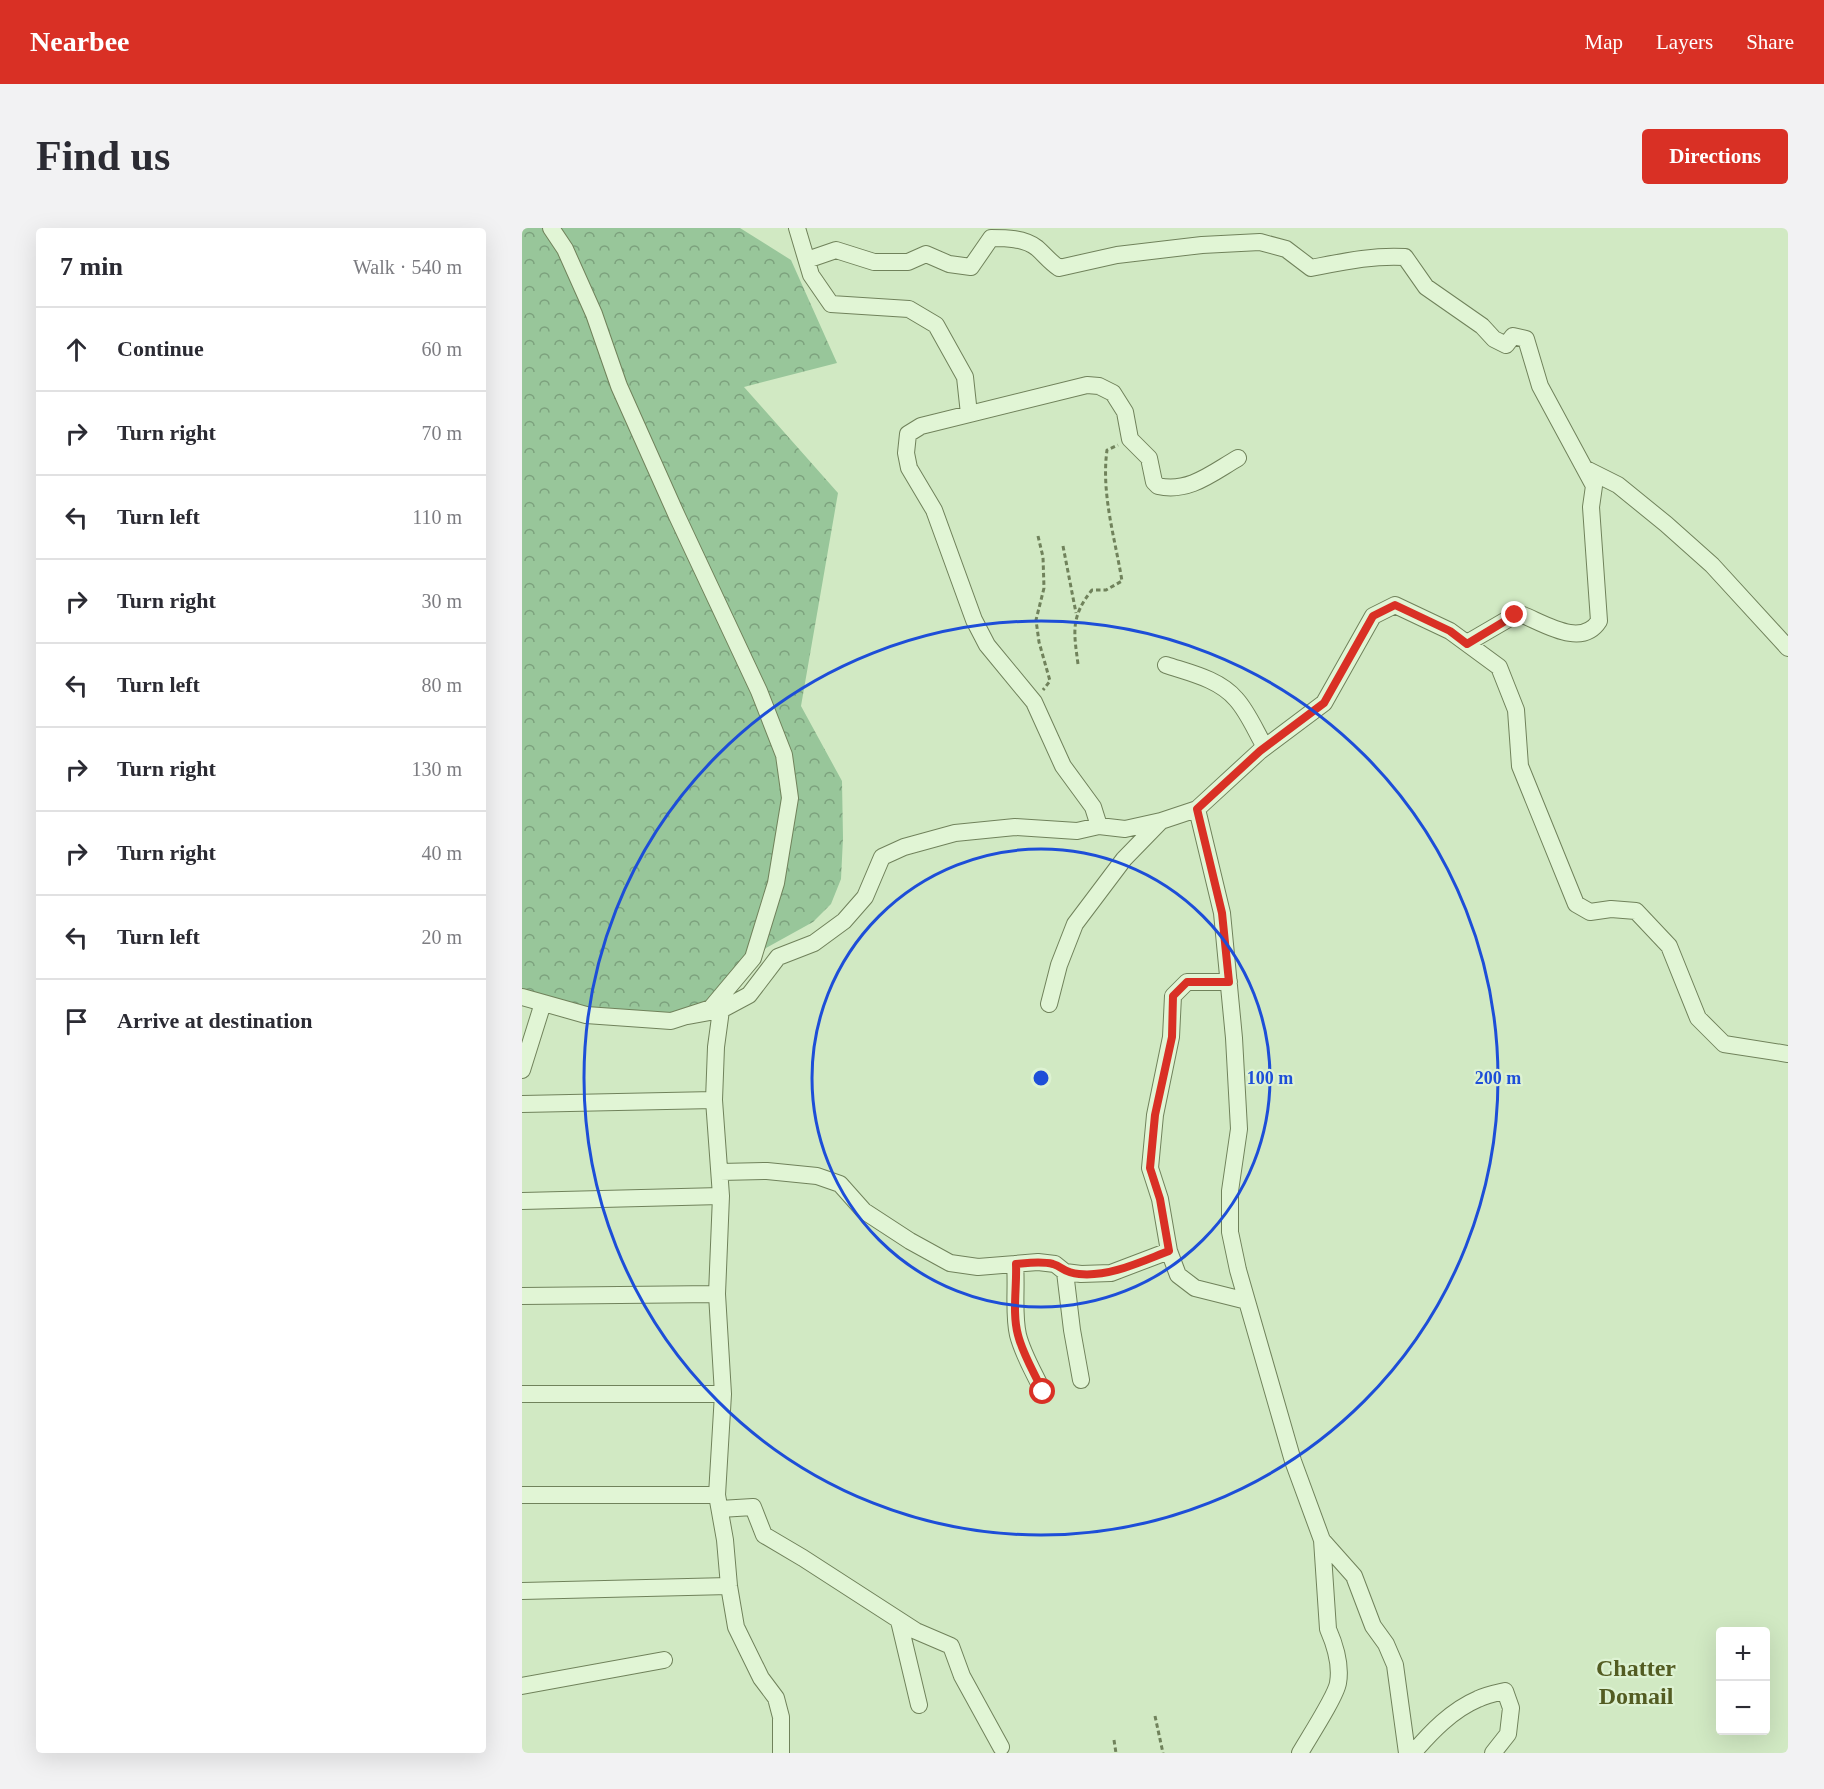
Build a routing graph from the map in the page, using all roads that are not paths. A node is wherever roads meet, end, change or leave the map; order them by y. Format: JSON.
{"nodes":[{"id":1,"x":551,"y":228,"type":"edge"},
{"id":2,"x":797,"y":228,"type":"edge"},
{"id":3,"x":807,"y":260,"type":"junction"},
{"id":4,"x":969,"y":414,"type":"junction"},
{"id":5,"x":1238,"y":458,"type":"dead end"},
{"id":6,"x":1586,"y":469,"type":"junction"},
{"id":7,"x":1467,"y":644,"type":"junction"},
{"id":8,"x":1788,"y":648,"type":"edge"},
{"id":9,"x":1166,"y":666,"type":"dead end"},
{"id":10,"x":1265,"y":747,"type":"junction"},
{"id":11,"x":1197,"y":809,"type":"junction"},
{"id":12,"x":1161,"y":821,"type":"junction"},
{"id":13,"x":1099,"y":826,"type":"junction"},
{"id":14,"x":1229,"y":982,"type":"junction"},
{"id":15,"x":522,"y":997,"type":"edge"},
{"id":16,"x":543,"y":1004,"type":"junction"},
{"id":17,"x":1049,"y":1004,"type":"dead end"},
{"id":18,"x":721,"y":1010,"type":"junction"},
{"id":19,"x":688,"y":1016,"type":"junction"},
{"id":20,"x":1788,"y":1054,"type":"edge"},
{"id":21,"x":522,"y":1070,"type":"edge"},
{"id":22,"x":714,"y":1100,"type":"junction"},
{"id":23,"x":522,"y":1104,"type":"edge"},
{"id":24,"x":720,"y":1172,"type":"junction"},
{"id":25,"x":721,"y":1196,"type":"junction"},
{"id":26,"x":522,"y":1201,"type":"edge"},
{"id":27,"x":1169,"y":1251,"type":"junction"},
{"id":28,"x":1016,"y":1264,"type":"junction"},
{"id":29,"x":1065,"y":1272,"type":"junction"},
{"id":30,"x":717,"y":1294,"type":"junction"},
{"id":31,"x":522,"y":1296,"type":"edge"},
{"id":32,"x":1247,"y":1301,"type":"junction"},
{"id":33,"x":1081,"y":1380,"type":"dead end"},
{"id":34,"x":1043,"y":1392,"type":"dead end"},
{"id":35,"x":522,"y":1394,"type":"edge"},
{"id":36,"x":723,"y":1394,"type":"junction"},
{"id":37,"x":522,"y":1495,"type":"edge"},
{"id":38,"x":718,"y":1502,"type":"junction"},
{"id":39,"x":1322,"y":1540,"type":"junction"},
{"id":40,"x":729,"y":1586,"type":"junction"},
{"id":41,"x":522,"y":1591,"type":"edge"},
{"id":42,"x":898,"y":1621,"type":"junction"},
{"id":43,"x":664,"y":1660,"type":"dead end"},
{"id":44,"x":522,"y":1686,"type":"edge"},
{"id":45,"x":919,"y":1705,"type":"dead end"},
{"id":46,"x":1001,"y":1747,"type":"dead end"},
{"id":47,"x":781,"y":1753,"type":"edge"},
{"id":48,"x":1300,"y":1753,"type":"edge"},
{"id":49,"x":1407,"y":1753,"type":"edge"},
{"id":50,"x":1413,"y":1753,"type":"edge"},
{"id":51,"x":1493,"y":1753,"type":"edge"}],
"edges":[{"from":1,"to":19,"type":"street"},
{"from":2,"to":3,"type":"street"},
{"from":3,"to":4,"type":"street"},
{"from":3,"to":6,"type":"street"},
{"from":4,"to":5,"type":"street"},
{"from":4,"to":13,"type":"street"},
{"from":6,"to":7,"type":"street"},
{"from":6,"to":8,"type":"street"},
{"from":7,"to":10,"type":"street"},
{"from":7,"to":20,"type":"street"},
{"from":9,"to":10,"type":"street"},
{"from":10,"to":11,"type":"street"},
{"from":11,"to":12,"type":"street"},
{"from":11,"to":14,"type":"street"},
{"from":12,"to":13,"type":"street"},
{"from":12,"to":17,"type":"street"},
{"from":13,"to":18,"type":"street"},
{"from":14,"to":27,"type":"street"},
{"from":14,"to":32,"type":"street"},
{"from":15,"to":16,"type":"street"},
{"from":16,"to":19,"type":"street"},
{"from":16,"to":21,"type":"street"},
{"from":18,"to":19,"type":"street"},
{"from":18,"to":22,"type":"street"},
{"from":22,"to":23,"type":"street"},
{"from":22,"to":24,"type":"street"},
{"from":24,"to":25,"type":"street"},
{"from":24,"to":28,"type":"street"},
{"from":25,"to":26,"type":"street"},
{"from":25,"to":30,"type":"street"},
{"from":27,"to":29,"type":"street"},
{"from":27,"to":32,"type":"street"},
{"from":28,"to":29,"type":"street"},
{"from":28,"to":34,"type":"street"},
{"from":29,"to":33,"type":"street"},
{"from":30,"to":31,"type":"street"},
{"from":30,"to":36,"type":"street"},
{"from":32,"to":39,"type":"street"},
{"from":35,"to":36,"type":"street"},
{"from":36,"to":38,"type":"street"},
{"from":37,"to":38,"type":"street"},
{"from":38,"to":40,"type":"street"},
{"from":38,"to":42,"type":"street"},
{"from":39,"to":48,"type":"street"},
{"from":39,"to":49,"type":"street"},
{"from":40,"to":41,"type":"street"},
{"from":40,"to":47,"type":"street"},
{"from":42,"to":45,"type":"street"},
{"from":42,"to":46,"type":"street"},
{"from":43,"to":44,"type":"street"},
{"from":50,"to":51,"type":"street"}]}
